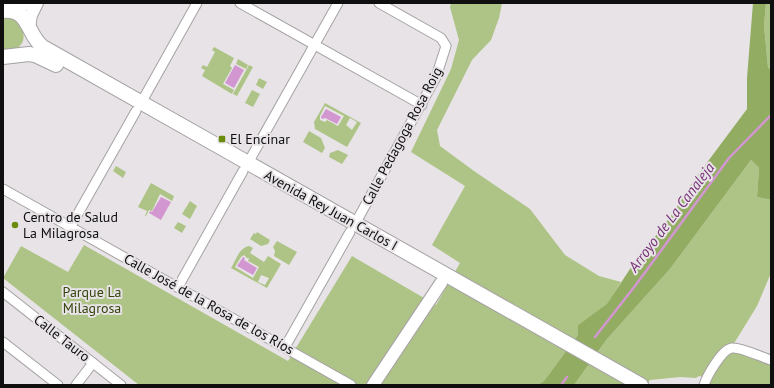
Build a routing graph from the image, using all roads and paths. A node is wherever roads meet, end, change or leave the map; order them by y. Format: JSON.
{"nodes":[{"id":1,"x":26,"y":3,"type":"edge"},
{"id":2,"x":37,"y":3,"type":"edge"},
{"id":3,"x":197,"y":3,"type":"edge"},
{"id":4,"x":240,"y":3,"type":"edge"},
{"id":5,"x":338,"y":3,"type":"edge"},
{"id":6,"x":379,"y":3,"type":"edge"},
{"id":7,"x":6,"y":11,"type":"edge"},
{"id":8,"x":29,"y":28,"type":"junction"},
{"id":9,"x":314,"y":45,"type":"junction"},
{"id":10,"x":6,"y":57,"type":"edge"},
{"id":11,"x":422,"y":106,"type":"junction"},
{"id":12,"x":138,"y":107,"type":"junction"},
{"id":13,"x":245,"y":167,"type":"junction"},
{"id":14,"x":3,"y":188,"type":"edge"},
{"id":15,"x":71,"y":226,"type":"junction"},
{"id":16,"x":353,"y":228,"type":"junction"},
{"id":17,"x":441,"y":283,"type":"junction"},
{"id":18,"x":178,"y":287,"type":"junction"},
{"id":19,"x":3,"y":292,"type":"edge"},
{"id":20,"x":3,"y":342,"type":"edge"},
{"id":21,"x":285,"y":347,"type":"junction"},
{"id":22,"x":771,"y":360,"type":"edge"},
{"id":23,"x":93,"y":363,"type":"junction"},
{"id":24,"x":703,"y":384,"type":"edge"},
{"id":25,"x":58,"y":385,"type":"edge"},
{"id":26,"x":76,"y":385,"type":"edge"},
{"id":27,"x":121,"y":385,"type":"edge"},
{"id":28,"x":351,"y":385,"type":"edge"},
{"id":29,"x":373,"y":385,"type":"edge"},
{"id":30,"x":622,"y":385,"type":"edge"},
{"id":31,"x":641,"y":385,"type":"edge"}],
"edges":[{"from":1,"to":7,"type":"street"},
{"from":2,"to":8,"type":"street"},
{"from":3,"to":12,"type":"street"},
{"from":4,"to":9,"type":"street"},
{"from":5,"to":9,"type":"street"},
{"from":6,"to":11,"type":"street","name":"Calle Pedagoga Rosa Roig"},
{"from":7,"to":8,"type":"main road","name":"Avenida Rey Juan Carlos I"},
{"from":8,"to":10,"type":"main road","name":"Avenida Rey Juan Carlos I"},
{"from":8,"to":12,"type":"main road","name":"Avenida Rey Juan Carlos I"},
{"from":9,"to":11,"type":"street"},
{"from":9,"to":13,"type":"street"},
{"from":10,"to":12,"type":"main road","name":"Avenida Rey Juan Carlos I"},
{"from":11,"to":16,"type":"street","name":"Calle Pedagoga Rosa Roig"},
{"from":12,"to":13,"type":"main road","name":"Avenida Rey Juan Carlos I"},
{"from":12,"to":15,"type":"street"},
{"from":13,"to":16,"type":"main road","name":"Avenida Rey Juan Carlos I"},
{"from":13,"to":18,"type":"street"},
{"from":14,"to":15,"type":"street","name":"Calle José de la Rosa de los Ríos"},
{"from":15,"to":18,"type":"street","name":"Calle José de la Rosa de los Ríos"},
{"from":16,"to":17,"type":"main road","name":"Avenida Rey Juan Carlos I"},
{"from":16,"to":21,"type":"street","name":"Calle Pedagoga Rosa Roig"},
{"from":16,"to":31,"type":"main road","name":"Avenida Rey Juan Carlos I"},
{"from":17,"to":29,"type":"street"},
{"from":17,"to":30,"type":"main road","name":"Avenida Rey Juan Carlos I"},
{"from":18,"to":21,"type":"street","name":"Calle José de la Rosa de los Ríos"},
{"from":19,"to":23,"type":"street","name":"Calle Tauro"},
{"from":20,"to":25,"type":"street"},
{"from":21,"to":28,"type":"street","name":"Calle José de la Rosa de los Ríos"},
{"from":22,"to":24,"type":"street"},
{"from":23,"to":26,"type":"street"},
{"from":23,"to":27,"type":"street","name":"Calle Tauro"}]}
